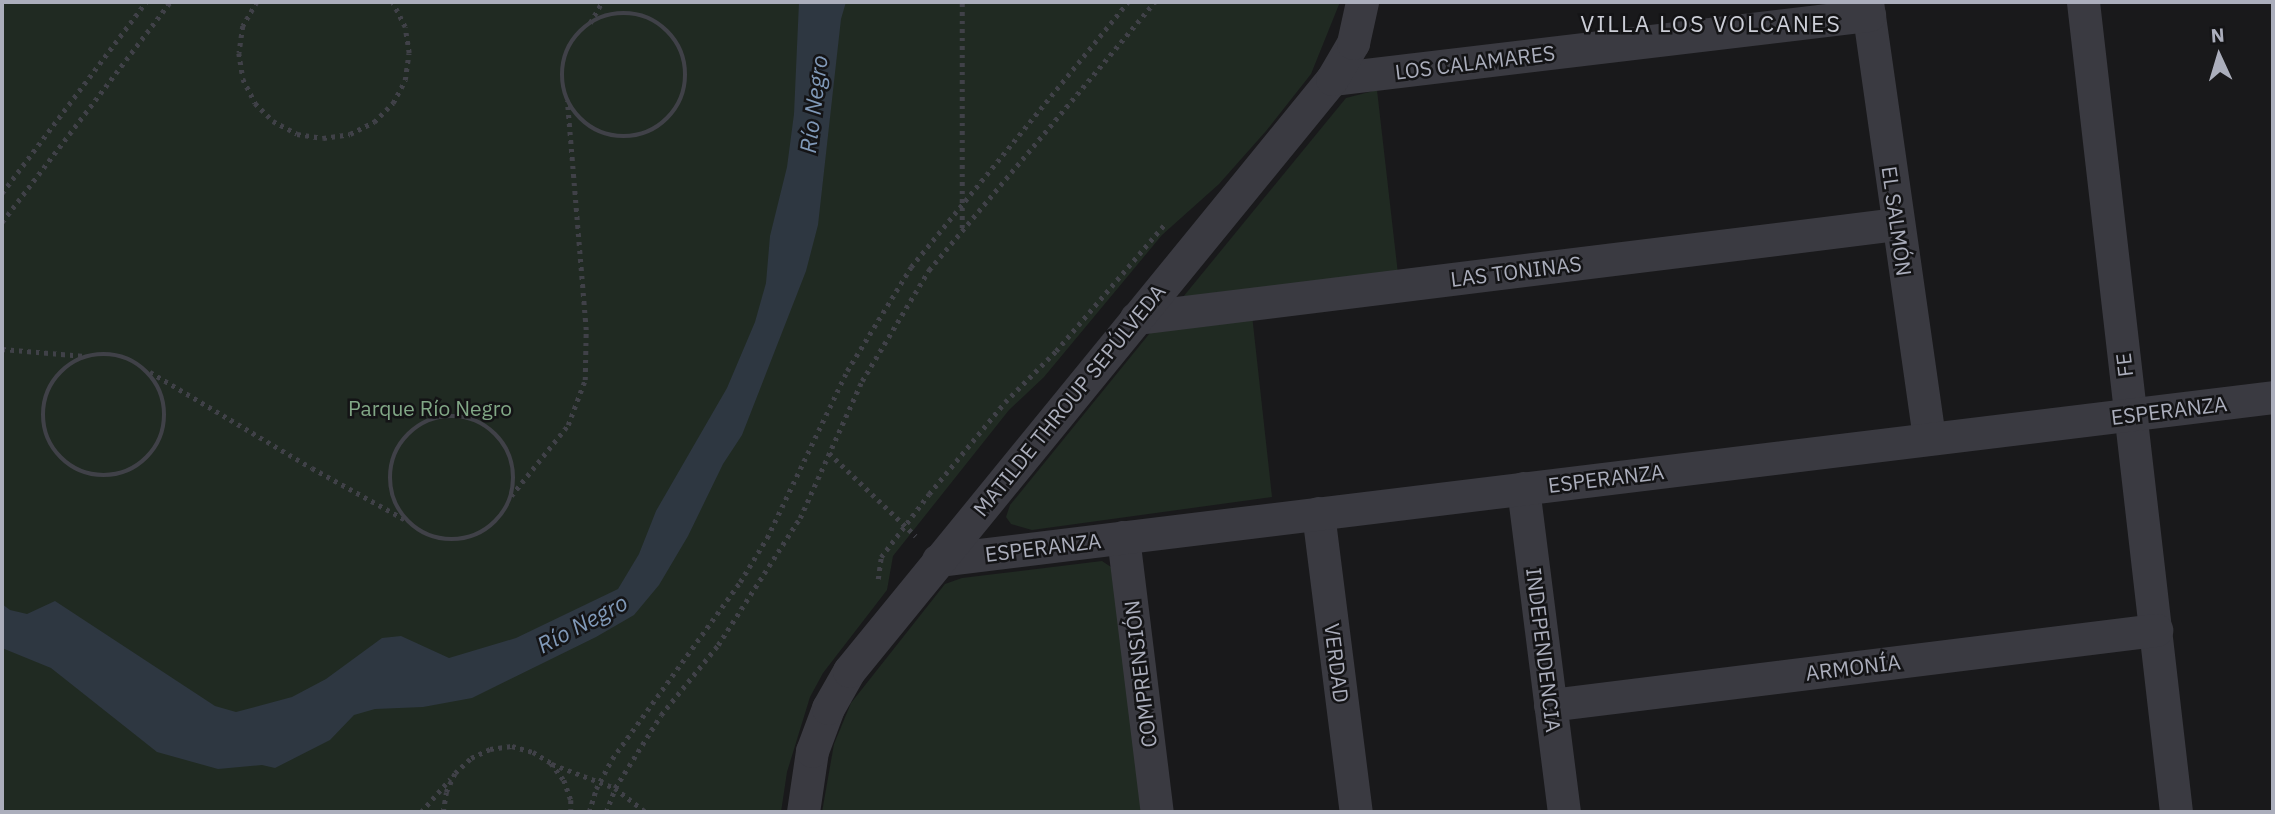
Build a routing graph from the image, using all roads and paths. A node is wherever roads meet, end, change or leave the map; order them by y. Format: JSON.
{"nodes":[{"id":1,"x":146,"y":2,"type":"edge"},
{"id":2,"x":170,"y":2,"type":"edge"},
{"id":3,"x":256,"y":2,"type":"edge"},
{"id":4,"x":392,"y":2,"type":"edge"},
{"id":5,"x":602,"y":2,"type":"edge"},
{"id":6,"x":962,"y":2,"type":"edge"},
{"id":7,"x":1128,"y":2,"type":"edge"},
{"id":8,"x":1155,"y":2,"type":"edge"},
{"id":9,"x":1362,"y":2,"type":"edge"},
{"id":10,"x":2083,"y":2,"type":"edge"},
{"id":11,"x":1868,"y":8,"type":"edge"},
{"id":12,"x":589,"y":23,"type":"junction"},
{"id":13,"x":1332,"y":79,"type":"junction"},
{"id":14,"x":567,"y":101,"type":"junction"},
{"id":15,"x":2,"y":193,"type":"edge"},
{"id":16,"x":962,"y":207,"type":"junction"},
{"id":17,"x":2,"y":222,"type":"edge"},
{"id":18,"x":1897,"y":224,"type":"junction"},
{"id":19,"x":962,"y":229,"type":"junction"},
{"id":20,"x":1136,"y":318,"type":"junction"},
{"id":21,"x":2,"y":349,"type":"edge"},
{"id":22,"x":86,"y":356,"type":"junction"},
{"id":23,"x":146,"y":370,"type":"junction"},
{"id":24,"x":2273,"y":397,"type":"edge"},
{"id":25,"x":2130,"y":415,"type":"junction"},
{"id":26,"x":1929,"y":439,"type":"junction"},
{"id":27,"x":829,"y":453,"type":"junction"},
{"id":28,"x":1523,"y":488,"type":"junction"},
{"id":29,"x":511,"y":496,"type":"junction"},
{"id":30,"x":1318,"y":513,"type":"junction"},
{"id":31,"x":408,"y":521,"type":"junction"},
{"id":32,"x":1123,"y":537,"type":"junction"},
{"id":33,"x":939,"y":559,"type":"junction"},
{"id":34,"x":2156,"y":630,"type":"junction"},
{"id":35,"x":1550,"y":705,"type":"junction"},
{"id":36,"x":551,"y":764,"type":"junction"},
{"id":37,"x":455,"y":773,"type":"junction"},
{"id":38,"x":599,"y":782,"type":"junction"},
{"id":39,"x":615,"y":788,"type":"junction"},
{"id":40,"x":421,"y":812,"type":"edge"},
{"id":41,"x":443,"y":812,"type":"edge"},
{"id":42,"x":571,"y":812,"type":"edge"},
{"id":43,"x":589,"y":812,"type":"edge"},
{"id":44,"x":606,"y":812,"type":"edge"},
{"id":45,"x":646,"y":812,"type":"edge"},
{"id":46,"x":803,"y":812,"type":"edge"},
{"id":47,"x":1157,"y":812,"type":"edge"},
{"id":48,"x":1356,"y":812,"type":"edge"},
{"id":49,"x":1564,"y":812,"type":"edge"},
{"id":50,"x":2176,"y":812,"type":"edge"}],
"edges":[{"from":1,"to":15,"type":"path"},
{"from":2,"to":17,"type":"path"},
{"from":3,"to":4,"type":"path"},
{"from":5,"to":12,"type":"path"},
{"from":6,"to":16,"type":"path"},
{"from":7,"to":16,"type":"path"},
{"from":8,"to":19,"type":"path"},
{"from":9,"to":13,"type":"street","name":"MATILDE THROUP SEPÚLVEDA"},
{"from":10,"to":25,"type":"street","name":"FE"},
{"from":11,"to":13,"type":"street","name":"LOS CALAMARES"},
{"from":11,"to":18,"type":"street","name":"EL SALMÓN"},
{"from":12,"to":14,"type":"path"},
{"from":12,"to":14,"type":"path"},
{"from":13,"to":20,"type":"street","name":"MATILDE THROUP SEPÚLVEDA"},
{"from":14,"to":29,"type":"path"},
{"from":16,"to":19,"type":"path"},
{"from":16,"to":38,"type":"path"},
{"from":18,"to":20,"type":"street","name":"LAS TONINAS"},
{"from":18,"to":26,"type":"street","name":"EL SALMÓN"},
{"from":19,"to":27,"type":"path"},
{"from":20,"to":33,"type":"street","name":"MATILDE THROUP SEPÚLVEDA"},
{"from":21,"to":22,"type":"path"},
{"from":22,"to":23,"type":"path"},
{"from":22,"to":23,"type":"path"},
{"from":23,"to":31,"type":"path"},
{"from":24,"to":25,"type":"street","name":"ESPERANZA"},
{"from":25,"to":26,"type":"street","name":"ESPERANZA"},
{"from":25,"to":34,"type":"street","name":"FE"},
{"from":26,"to":28,"type":"street","name":"ESPERANZA"},
{"from":27,"to":33,"type":"path"},
{"from":27,"to":39,"type":"path"},
{"from":28,"to":30,"type":"street","name":"ESPERANZA"},
{"from":28,"to":35,"type":"street","name":"INDEPENDENCIA"},
{"from":29,"to":31,"type":"path"},
{"from":29,"to":31,"type":"path"},
{"from":30,"to":32,"type":"street","name":"ESPERANZA"},
{"from":30,"to":48,"type":"street","name":"VERDAD"},
{"from":32,"to":33,"type":"street","name":"ESPERANZA"},
{"from":32,"to":47,"type":"street","name":"COMPRENSIÓN"},
{"from":33,"to":46,"type":"street","name":"MATILDE THROUP SEPÚLVEDA"},
{"from":34,"to":35,"type":"street","name":"ARMONÍA"},
{"from":34,"to":50,"type":"street","name":"FE"},
{"from":35,"to":49,"type":"street","name":"INDEPENDENCIA"},
{"from":36,"to":37,"type":"path"},
{"from":36,"to":38,"type":"path"},
{"from":36,"to":42,"type":"path"},
{"from":37,"to":40,"type":"path"},
{"from":37,"to":41,"type":"path"},
{"from":38,"to":39,"type":"path"},
{"from":38,"to":43,"type":"path"},
{"from":39,"to":44,"type":"path"},
{"from":39,"to":45,"type":"path"}]}
